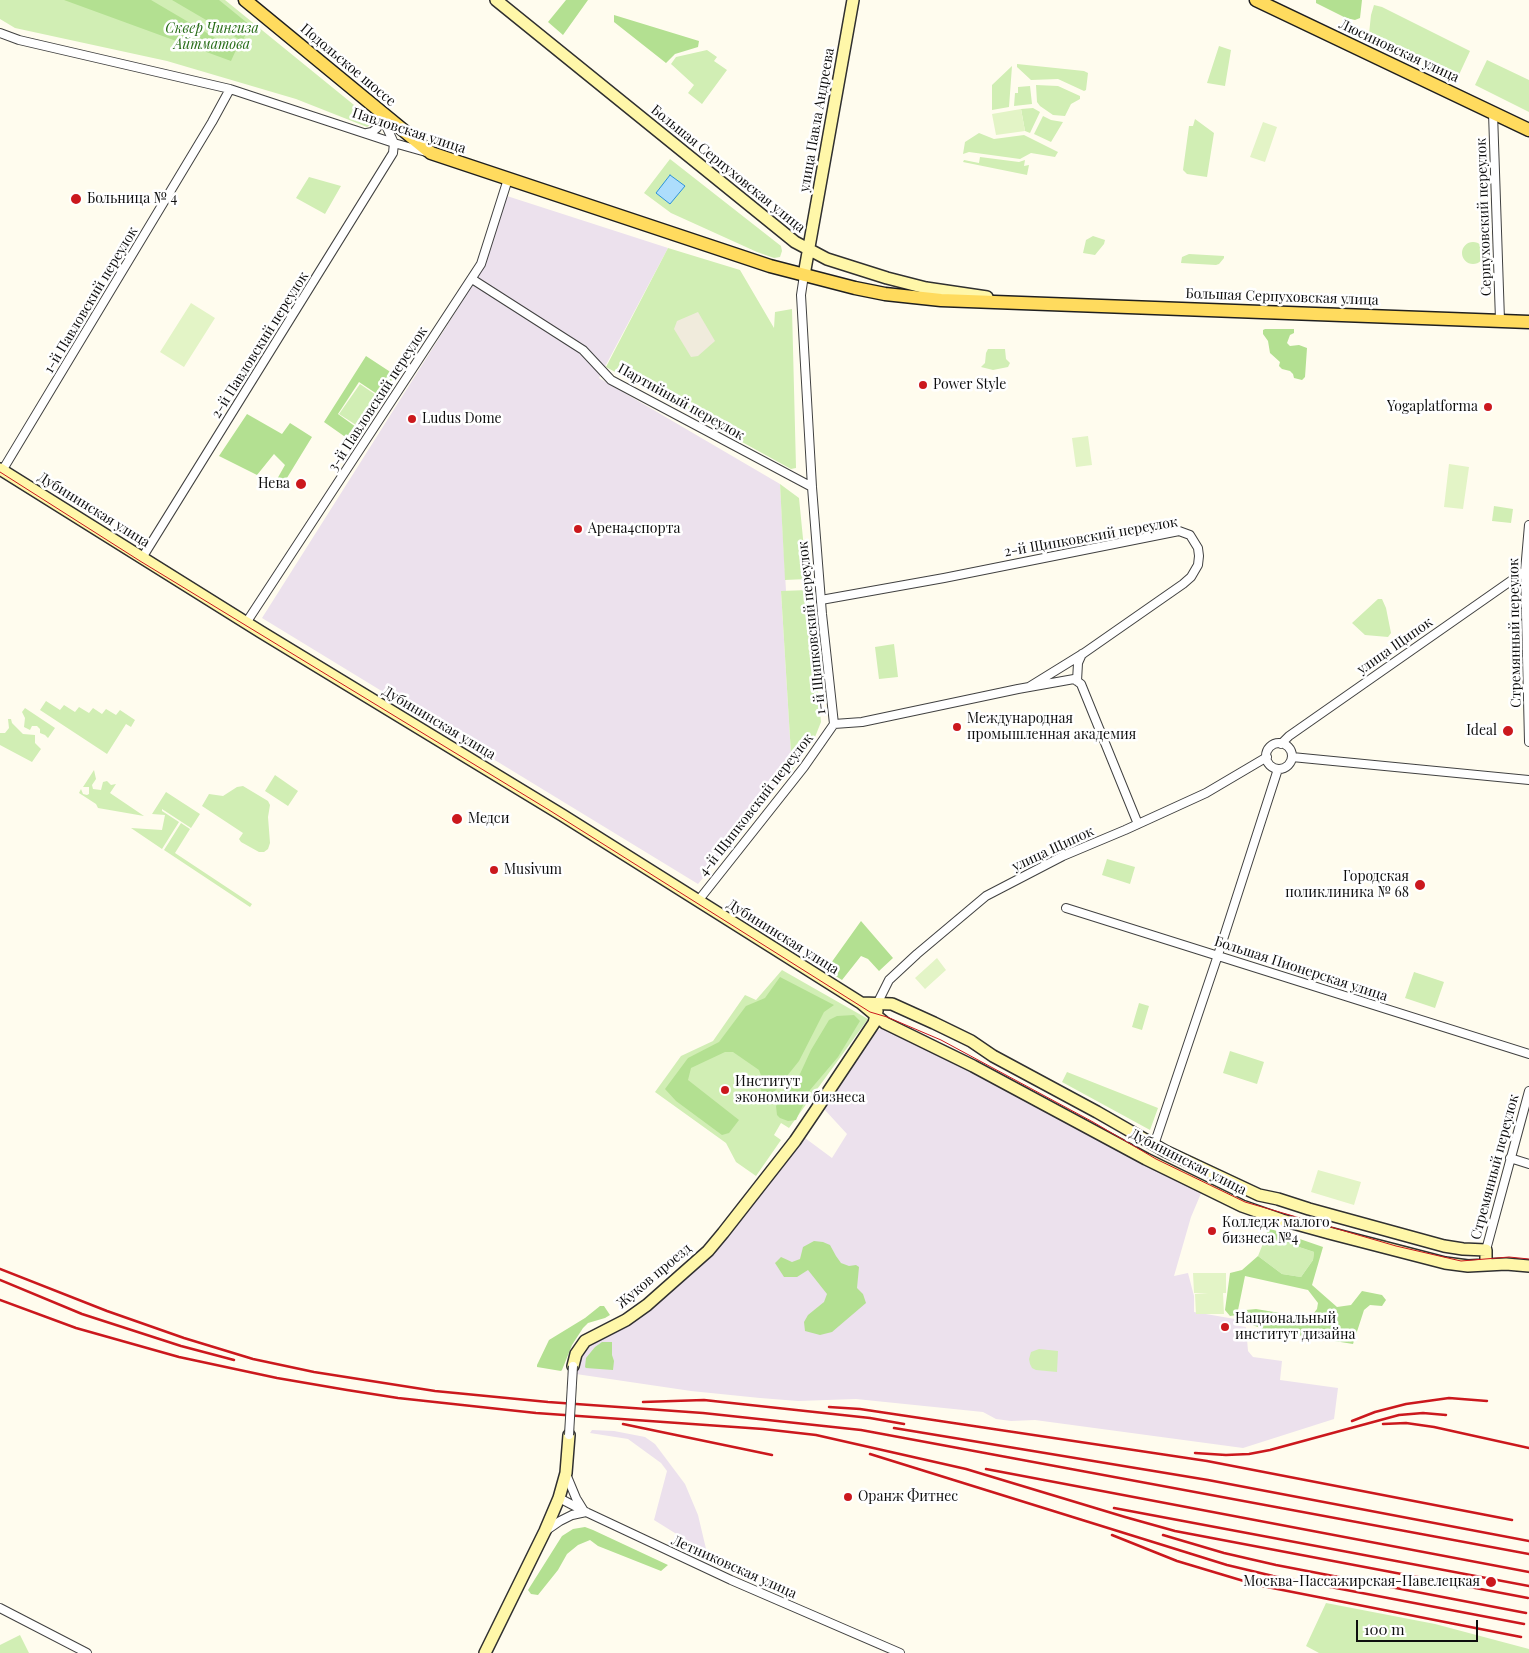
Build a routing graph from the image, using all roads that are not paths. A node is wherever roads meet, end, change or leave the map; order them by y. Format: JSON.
{"nodes":[{"id":1,"x":245,"y":0,"type":"edge"},
{"id":2,"x":496,"y":0,"type":"edge"},
{"id":3,"x":854,"y":0,"type":"edge"},
{"id":4,"x":1256,"y":0,"type":"edge"},
{"id":5,"x":0,"y":33,"type":"edge"},
{"id":6,"x":230,"y":89,"type":"junction"},
{"id":7,"x":379,"y":111,"type":"junction"},
{"id":8,"x":1493,"y":113,"type":"junction"},
{"id":9,"x":1529,"y":130,"type":"edge"},
{"id":10,"x":366,"y":132,"type":"junction"},
{"id":11,"x":394,"y":143,"type":"junction"},
{"id":12,"x":431,"y":153,"type":"junction"},
{"id":13,"x":508,"y":179,"type":"junction"},
{"id":14,"x":808,"y":250,"type":"junction"},
{"id":15,"x":804,"y":274,"type":"junction"},
{"id":16,"x":472,"y":279,"type":"junction"},
{"id":17,"x":1035,"y":304,"type":"junction"},
{"id":18,"x":1500,"y":320,"type":"junction"},
{"id":19,"x":1529,"y":322,"type":"edge"},
{"id":20,"x":1,"y":470,"type":"edge"},
{"id":21,"x":812,"y":487,"type":"junction"},
{"id":22,"x":1529,"y":524,"type":"edge"},
{"id":23,"x":142,"y":558,"type":"junction"},
{"id":24,"x":1525,"y":571,"type":"junction"},
{"id":25,"x":821,"y":600,"type":"junction"},
{"id":26,"x":246,"y":623,"type":"junction"},
{"id":27,"x":1084,"y":652,"type":"junction"},
{"id":28,"x":1077,"y":681,"type":"junction"},
{"id":29,"x":1029,"y":687,"type":"junction"},
{"id":30,"x":834,"y":724,"type":"junction"},
{"id":31,"x":1529,"y":742,"type":"edge"},
{"id":32,"x":1281,"y":744,"type":"junction"},
{"id":33,"x":1267,"y":757,"type":"junction"},
{"id":34,"x":1292,"y":757,"type":"junction"},
{"id":35,"x":1278,"y":769,"type":"junction"},
{"id":36,"x":1529,"y":780,"type":"edge"},
{"id":37,"x":1138,"y":824,"type":"junction"},
{"id":38,"x":698,"y":901,"type":"junction"},
{"id":39,"x":1066,"y":908,"type":"dead end"},
{"id":40,"x":1218,"y":955,"type":"junction"},
{"id":41,"x":878,"y":1002,"type":"junction"},
{"id":42,"x":861,"y":1003,"type":"junction"},
{"id":43,"x":875,"y":1020,"type":"junction"},
{"id":44,"x":1529,"y":1054,"type":"edge"},
{"id":45,"x":1529,"y":1091,"type":"edge"},
{"id":46,"x":1154,"y":1144,"type":"junction"},
{"id":47,"x":1510,"y":1158,"type":"junction"},
{"id":48,"x":1529,"y":1164,"type":"edge"},
{"id":49,"x":1486,"y":1250,"type":"junction"},
{"id":50,"x":1486,"y":1265,"type":"junction"},
{"id":51,"x":1529,"y":1266,"type":"edge"},
{"id":52,"x":574,"y":1366,"type":"joint"},
{"id":53,"x":569,"y":1435,"type":"joint"},
{"id":54,"x":566,"y":1473,"type":"junction"},
{"id":55,"x":559,"y":1498,"type":"junction"},
{"id":56,"x":586,"y":1512,"type":"junction"},
{"id":57,"x":545,"y":1532,"type":"junction"},
{"id":58,"x":0,"y":1608,"type":"edge"},
{"id":59,"x":87,"y":1653,"type":"edge"},
{"id":60,"x":485,"y":1653,"type":"edge"},
{"id":61,"x":900,"y":1653,"type":"edge"}],
"edges":[{"from":1,"to":7,"type":"main road","name":"Подольское шоссе"},
{"from":2,"to":14,"type":"main road","name":"Большая Серпуховская улица"},
{"from":3,"to":14,"type":"main road","name":"улица Павла Андреева"},
{"from":4,"to":8,"type":"main road","name":"Люсиновская улица"},
{"from":5,"to":6,"type":"street","name":"Павловская улица"},
{"from":6,"to":10,"type":"street","name":"Павловская улица"},
{"from":6,"to":20,"type":"street","name":"1-й Павловский переулок"},
{"from":7,"to":10,"type":"street"},
{"from":7,"to":11,"type":"street"},
{"from":7,"to":12,"type":"main road","name":"Подольское шоссе"},
{"from":8,"to":9,"type":"main road","name":"Люсиновская улица"},
{"from":8,"to":18,"type":"street","name":"Серпуховский переулок"},
{"from":10,"to":11,"type":"street","name":"Павловская улица"},
{"from":11,"to":12,"type":"street","name":"Павловская улица"},
{"from":11,"to":23,"type":"street","name":"2-й Павловский переулок"},
{"from":12,"to":13,"type":"main road","name":"Павловская улица"},
{"from":13,"to":15,"type":"main road","name":"Павловская улица"},
{"from":13,"to":16,"type":"street","name":"3-й Павловский переулок"},
{"from":14,"to":15,"type":"main road","name":"улица Павла Андреева"},
{"from":14,"to":17,"type":"main road","name":"Большая Серпуховская улица"},
{"from":15,"to":17,"type":"main road","name":"Большая Серпуховская улица"},
{"from":15,"to":21,"type":"street","name":"1-й Щипковский переулок"},
{"from":16,"to":21,"type":"street","name":"Партийный переулок"},
{"from":16,"to":26,"type":"street","name":"3-й Павловский переулок"},
{"from":17,"to":18,"type":"main road","name":"Большая Серпуховская улица"},
{"from":18,"to":19,"type":"main road","name":"Большая Серпуховская улица"},
{"from":20,"to":23,"type":"main road","name":"Дубининская улица"},
{"from":21,"to":25,"type":"street","name":"1-й Щипковский переулок"},
{"from":22,"to":24,"type":"street","name":"Стремянный переулок"},
{"from":23,"to":26,"type":"main road","name":"Дубининская улица"},
{"from":24,"to":31,"type":"street","name":"Стремянный переулок"},
{"from":24,"to":32,"type":"street","name":"улица Щипок"},
{"from":25,"to":27,"type":"street","name":"2-й Щипковский переулок"},
{"from":25,"to":30,"type":"street","name":"1-й Щипковский переулок"},
{"from":26,"to":38,"type":"main road","name":"Дубининская улица"},
{"from":27,"to":28,"type":"street"},
{"from":27,"to":29,"type":"street","name":"2-й Щипковский переулок"},
{"from":28,"to":29,"type":"street","name":"1-й Щипковский переулок"},
{"from":28,"to":37,"type":"street"},
{"from":29,"to":30,"type":"street","name":"1-й Щипковский переулок"},
{"from":30,"to":38,"type":"street","name":"4-й Щипковский переулок"},
{"from":32,"to":33,"type":"street"},
{"from":32,"to":34,"type":"street"},
{"from":33,"to":35,"type":"street"},
{"from":33,"to":37,"type":"street","name":"улица Щипок"},
{"from":34,"to":35,"type":"street"},
{"from":34,"to":36,"type":"street"},
{"from":35,"to":40,"type":"street"},
{"from":37,"to":41,"type":"street","name":"улица Щипок"},
{"from":38,"to":42,"type":"main road","name":"Дубининская улица"},
{"from":39,"to":40,"type":"street","name":"Большая Пионерская улица"},
{"from":40,"to":44,"type":"street","name":"Большая Пионерская улица"},
{"from":40,"to":46,"type":"street"},
{"from":41,"to":42,"type":"main road","name":"Дубининская улица"},
{"from":41,"to":43,"type":"main road"},
{"from":41,"to":46,"type":"main road","name":"Дубининская улица"},
{"from":42,"to":43,"type":"main road","name":"Дубининская улица"},
{"from":43,"to":50,"type":"main road","name":"Дубининская улица"},
{"from":43,"to":52,"type":"main road","name":"Жуков проезд"},
{"from":45,"to":47,"type":"street","name":"Стремянный переулок"},
{"from":46,"to":49,"type":"main road","name":"Дубининская улица"},
{"from":47,"to":48,"type":"street"},
{"from":47,"to":49,"type":"street","name":"Стремянный переулок"},
{"from":49,"to":50,"type":"main road"},
{"from":50,"to":51,"type":"main road","name":"Дубининская улица"},
{"from":52,"to":53,"type":"street","name":"Жуков проезд","bridge":true},
{"from":53,"to":54,"type":"main road","name":"Жуков проезд"},
{"from":54,"to":55,"type":"main road","name":"Жуков проезд"},
{"from":54,"to":56,"type":"street"},
{"from":55,"to":56,"type":"street","name":"Летниковская улица"},
{"from":55,"to":57,"type":"main road","name":"Жуков проезд"},
{"from":56,"to":57,"type":"street"},
{"from":56,"to":61,"type":"street","name":"Летниковская улица"},
{"from":57,"to":60,"type":"main road","name":"Жуков проезд"},
{"from":58,"to":59,"type":"street"}]}
